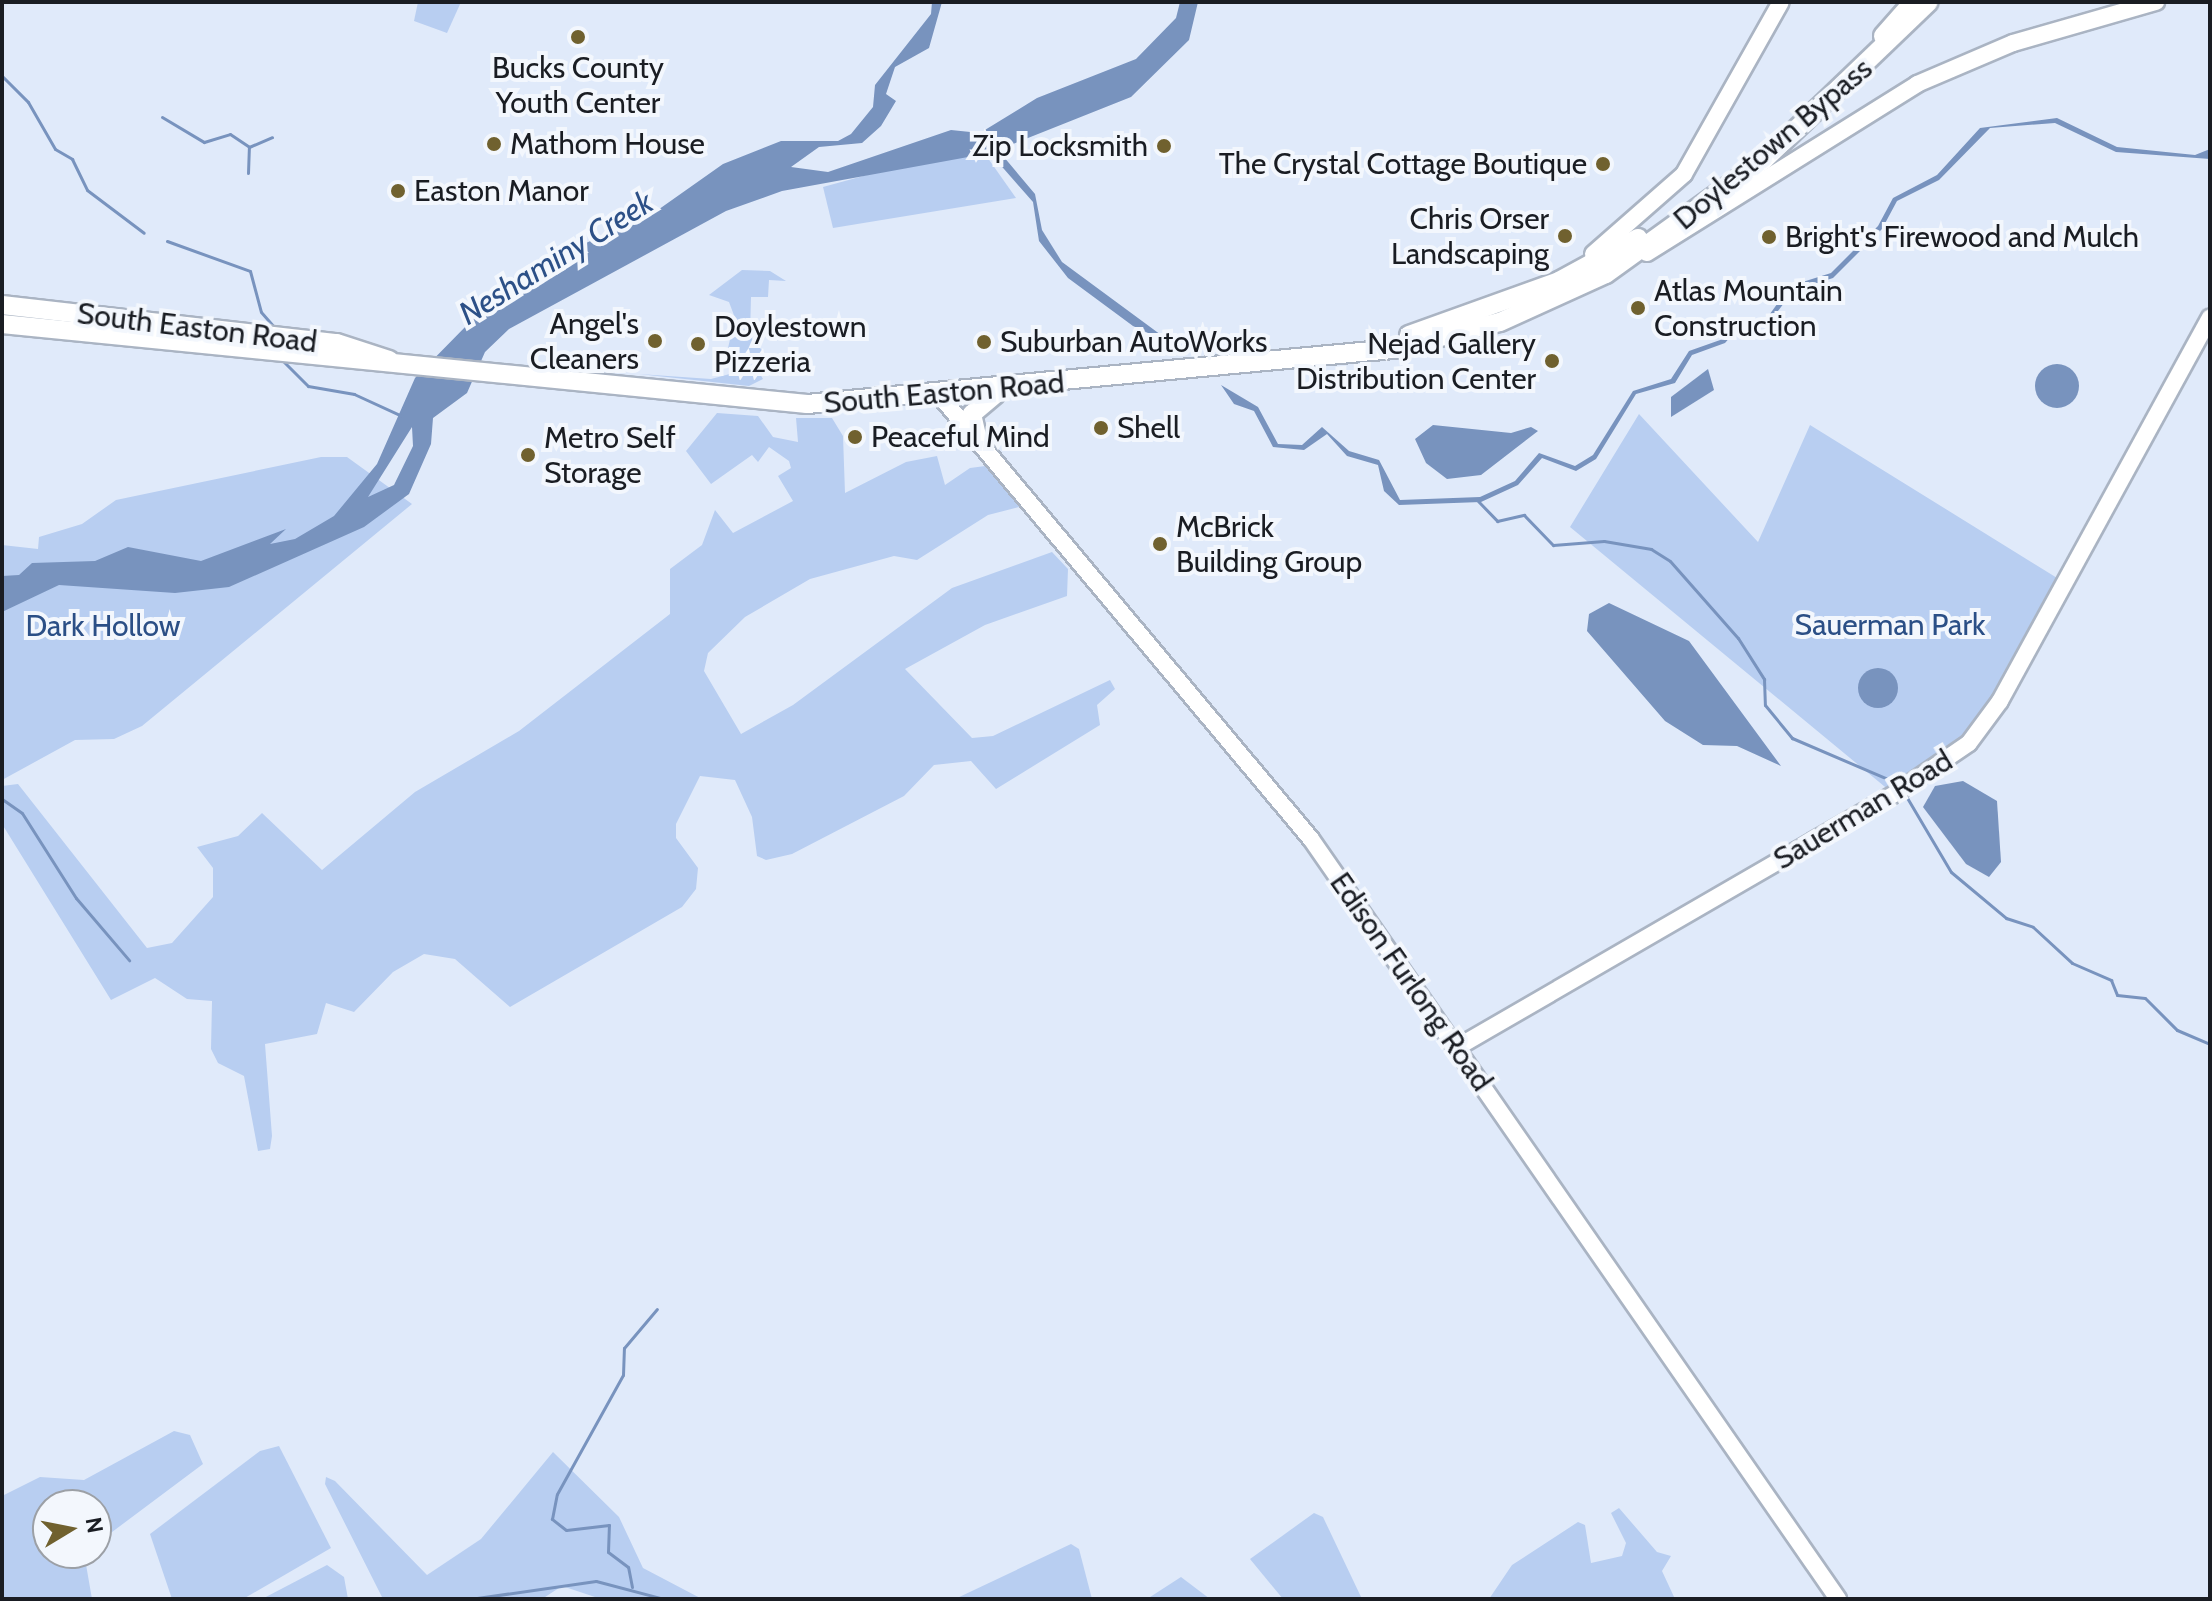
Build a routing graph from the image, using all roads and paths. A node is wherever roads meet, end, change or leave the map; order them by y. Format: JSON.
{"nodes":[{"id":1,"x":1781,"y":2,"type":"edge"},
{"id":2,"x":1913,"y":2,"type":"edge"},
{"id":3,"x":1929,"y":2,"type":"edge"},
{"id":4,"x":2156,"y":2,"type":"edge"},
{"id":5,"x":1867,"y":62,"type":"junction"},
{"id":6,"x":1820,"y":107,"type":"junction"},
{"id":7,"x":1606,"y":274,"type":"junction"},
{"id":8,"x":1518,"y":297,"type":"junction"},
{"id":9,"x":2,"y":305,"type":"edge"},
{"id":10,"x":2210,"y":318,"type":"edge"},
{"id":11,"x":2,"y":324,"type":"edge"},
{"id":12,"x":1308,"y":357,"type":"junction"},
{"id":13,"x":396,"y":361,"type":"junction"},
{"id":14,"x":1006,"y":390,"type":"junction"},
{"id":15,"x":941,"y":397,"type":"junction"},
{"id":16,"x":978,"y":440,"type":"junction"},
{"id":17,"x":1456,"y":1048,"type":"junction"},
{"id":18,"x":1838,"y":1599,"type":"edge"}],
"edges":[{"from":1,"to":8,"type":"main road","name":"South Easton Road"},
{"from":2,"to":5,"type":"highway","name":"Doylestown Bypass"},
{"from":3,"to":5,"type":"highway","name":"Doylestown Bypass"},
{"from":4,"to":7,"type":"main road","name":"South Easton Road"},
{"from":5,"to":6,"type":"highway","name":"Doylestown Bypass"},
{"from":6,"to":7,"type":"highway","name":"Doylestown Bypass"},
{"from":6,"to":8,"type":"highway","name":"Doylestown Bypass"},
{"from":7,"to":12,"type":"highway","name":"South Easton Road"},
{"from":8,"to":12,"type":"highway","name":"South Easton Road"},
{"from":9,"to":13,"type":"highway","name":"South Easton Road"},
{"from":10,"to":17,"type":"main road","name":"Sauerman Road"},
{"from":11,"to":13,"type":"highway","name":"South Easton Road"},
{"from":12,"to":14,"type":"highway","name":"South Easton Road"},
{"from":13,"to":15,"type":"highway","name":"South Easton Road"},
{"from":14,"to":15,"type":"highway","name":"South Easton Road"},
{"from":14,"to":16,"type":"highway"},
{"from":15,"to":16,"type":"main road","name":"Edison Furlong Road"},
{"from":16,"to":17,"type":"main road","name":"Edison Furlong Road"},
{"from":17,"to":18,"type":"main road","name":"Edison Furlong Road"}]}
